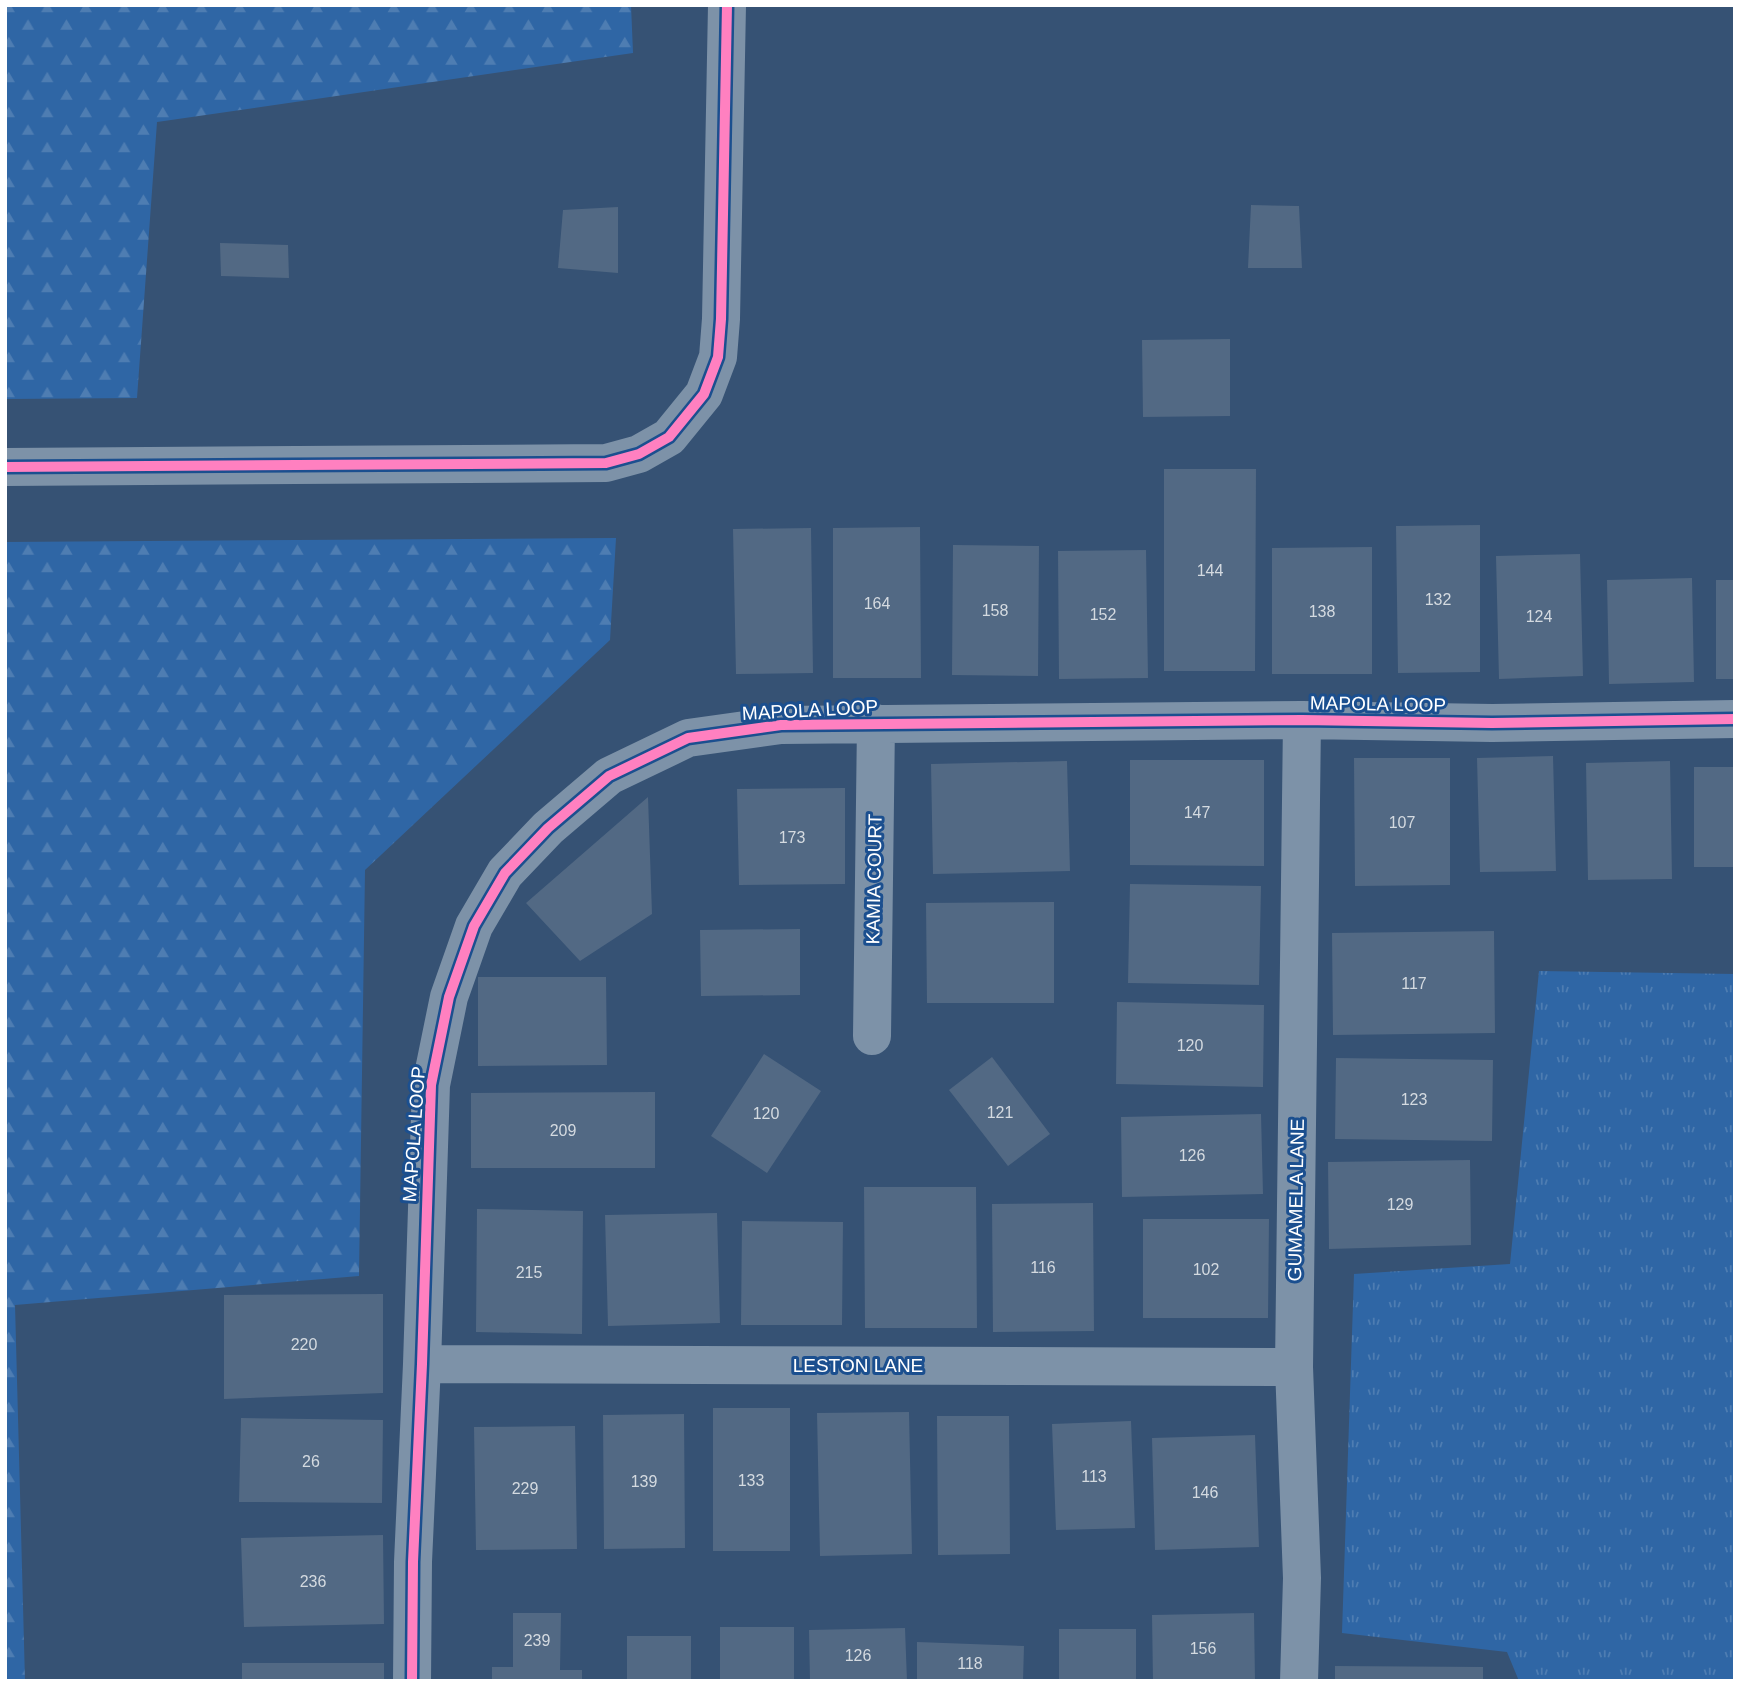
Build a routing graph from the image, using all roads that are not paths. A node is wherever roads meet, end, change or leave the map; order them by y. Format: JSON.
{"nodes":[{"id":1,"x":727,"y":5,"type":"edge"},
{"id":2,"x":5,"y":467,"type":"edge"},
{"id":3,"x":1735,"y":719,"type":"edge"},
{"id":4,"x":1302,"y":720,"type":"junction"},
{"id":5,"x":876,"y":723,"type":"junction"},
{"id":6,"x":872,"y":1036,"type":"dead end"},
{"id":7,"x":422,"y":1364,"type":"junction"},
{"id":8,"x":1294,"y":1367,"type":"junction"},
{"id":9,"x":412,"y":1681,"type":"edge"},
{"id":10,"x":1299,"y":1681,"type":"edge"}],
"edges":[{"from":1,"to":2,"type":"street"},
{"from":3,"to":4,"type":"street","name":"MAPOLA LOOP"},
{"from":4,"to":5,"type":"street","name":"MAPOLA LOOP"},
{"from":4,"to":8,"type":"street","name":"GUMAMELA LANE"},
{"from":5,"to":6,"type":"street","name":"KAMIA COURT"},
{"from":5,"to":7,"type":"street","name":"MAPOLA LOOP"},
{"from":7,"to":8,"type":"street","name":"LESTON LANE"},
{"from":7,"to":9,"type":"street","name":"MAPOLA LOOP"},
{"from":8,"to":10,"type":"street","name":"GUMAMELA LANE"}]}
